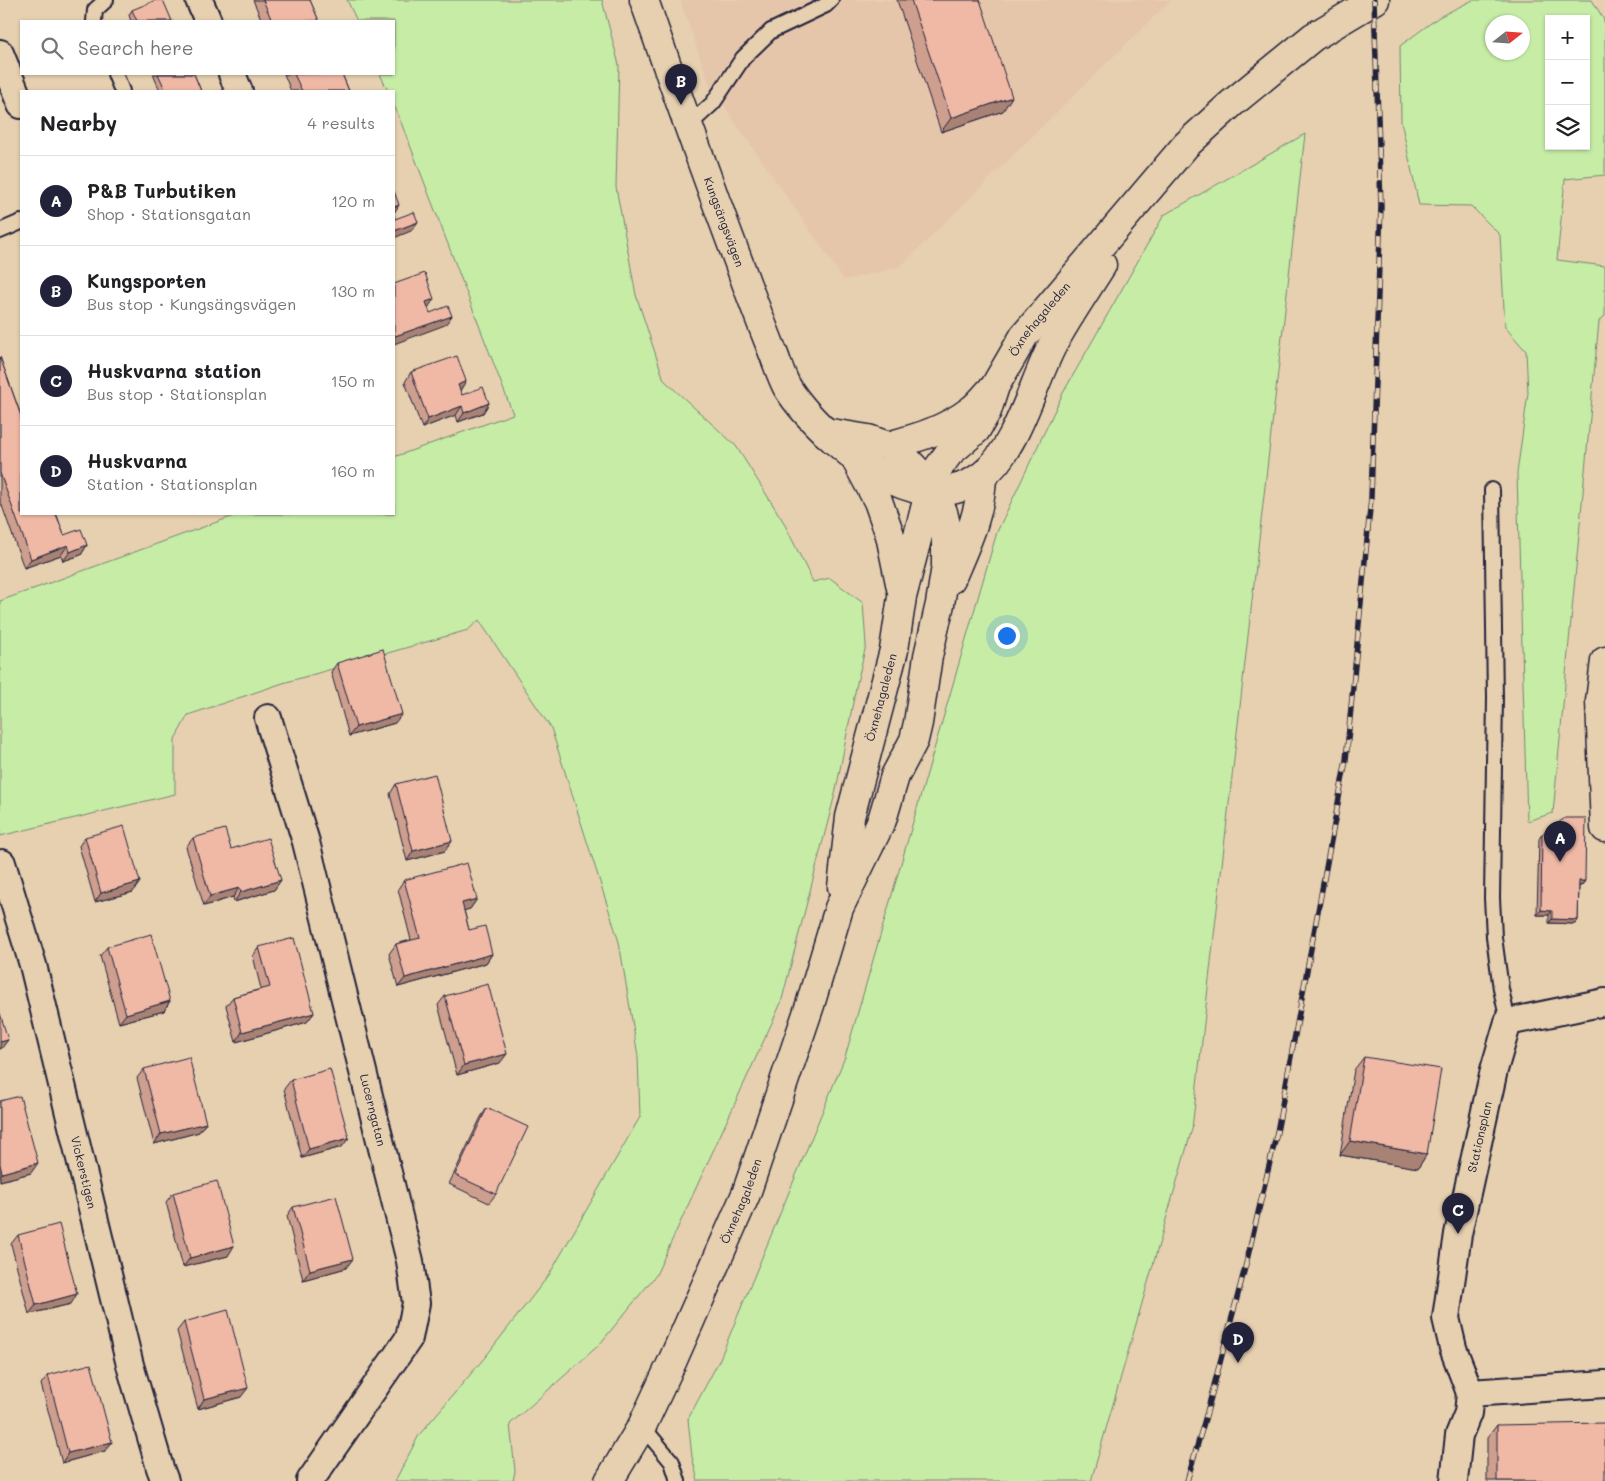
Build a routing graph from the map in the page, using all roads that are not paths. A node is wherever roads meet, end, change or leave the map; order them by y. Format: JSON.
{"nodes":[{"id":1,"x":106,"y":0,"type":"edge"},
{"id":2,"x":199,"y":0,"type":"edge"},
{"id":3,"x":644,"y":0,"type":"edge"},
{"id":4,"x":831,"y":0,"type":"edge"},
{"id":5,"x":1375,"y":0,"type":"edge"},
{"id":6,"x":94,"y":20,"type":"edge"},
{"id":7,"x":208,"y":20,"type":"edge"},
{"id":8,"x":0,"y":53,"type":"edge"},
{"id":9,"x":114,"y":75,"type":"edge"},
{"id":10,"x":232,"y":75,"type":"edge"},
{"id":11,"x":122,"y":90,"type":"edge"},
{"id":12,"x":240,"y":90,"type":"edge"},
{"id":13,"x":20,"y":103,"type":"edge"},
{"id":14,"x":688,"y":126,"type":"junction"},
{"id":15,"x":1152,"y":183,"type":"junction"},
{"id":16,"x":20,"y":222,"type":"edge"},
{"id":17,"x":0,"y":231,"type":"edge"},
{"id":18,"x":995,"y":386,"type":"junction"},
{"id":19,"x":826,"y":432,"type":"junction"},
{"id":20,"x":888,"y":446,"type":"junction"},
{"id":21,"x":855,"y":459,"type":"junction"},
{"id":22,"x":982,"y":476,"type":"junction"},
{"id":23,"x":930,"y":490,"type":"junction"},
{"id":24,"x":1492,"y":490,"type":"dead end"},
{"id":25,"x":902,"y":597,"type":"junction"},
{"id":26,"x":940,"y":604,"type":"junction"},
{"id":27,"x":1605,"y":661,"type":"edge"},
{"id":28,"x":268,"y":718,"type":"dead end"},
{"id":29,"x":1605,"y":828,"type":"edge"},
{"id":30,"x":2,"y":864,"type":"dead end"},
{"id":31,"x":839,"y":908,"type":"junction"},
{"id":32,"x":1605,"y":1002,"type":"edge"},
{"id":33,"x":1508,"y":1022,"type":"junction"},
{"id":34,"x":1605,"y":1384,"type":"edge"},
{"id":35,"x":1470,"y":1393,"type":"junction"},
{"id":36,"x":642,"y":1426,"type":"junction"},
{"id":37,"x":165,"y":1481,"type":"edge"},
{"id":38,"x":310,"y":1481,"type":"edge"},
{"id":39,"x":609,"y":1481,"type":"edge"},
{"id":40,"x":678,"y":1481,"type":"edge"},
{"id":41,"x":1454,"y":1481,"type":"edge"}],
"edges":[{"from":1,"to":6,"type":"lane"},
{"from":2,"to":7,"type":"street"},
{"from":3,"to":14,"type":"street","name":"Kungsängsvägen"},
{"from":4,"to":14,"type":"lane"},
{"from":5,"to":15,"type":"street","name":"Öxnehagaleden"},
{"from":8,"to":13,"type":"street"},
{"from":9,"to":11,"type":"lane"},
{"from":10,"to":12,"type":"street"},
{"from":14,"to":19,"type":"street","name":"Kungsängsvägen"},
{"from":15,"to":18,"type":"street","name":"Öxnehagaleden"},
{"from":15,"to":22,"type":"street","name":"Öxnehagaleden"},
{"from":16,"to":17,"type":"lane"},
{"from":18,"to":20,"type":"street"},
{"from":18,"to":23,"type":"street","name":"Öxnehagaleden"},
{"from":19,"to":20,"type":"street"},
{"from":19,"to":21,"type":"street","name":"Kungsängsvägen"},
{"from":20,"to":23,"type":"street"},
{"from":21,"to":23,"type":"street","name":"Kungsängsvägen"},
{"from":21,"to":25,"type":"street","name":"Kungsängsvägen"},
{"from":22,"to":23,"type":"street","name":"Öxnehagaleden"},
{"from":22,"to":26,"type":"street","name":"Öxnehagaleden"},
{"from":23,"to":25,"type":"street","name":"Öxnehagaleden"},
{"from":23,"to":26,"type":"street","name":"Öxnehagaleden"},
{"from":24,"to":33,"type":"lane"},
{"from":25,"to":31,"type":"street","name":"Öxnehagaleden"},
{"from":26,"to":31,"type":"street","name":"Öxnehagaleden"},
{"from":27,"to":29,"type":"street"},
{"from":28,"to":38,"type":"street","name":"Lucerngatan"},
{"from":30,"to":37,"type":"street","name":"Vickerstigen"},
{"from":31,"to":36,"type":"street","name":"Öxnehagaleden"},
{"from":32,"to":33,"type":"street"},
{"from":33,"to":35,"type":"street","name":"Stationsplan"},
{"from":34,"to":35,"type":"street"},
{"from":35,"to":41,"type":"street"},
{"from":36,"to":39,"type":"street","name":"Öxnehagaleden"},
{"from":36,"to":40,"type":"lane"}]}
